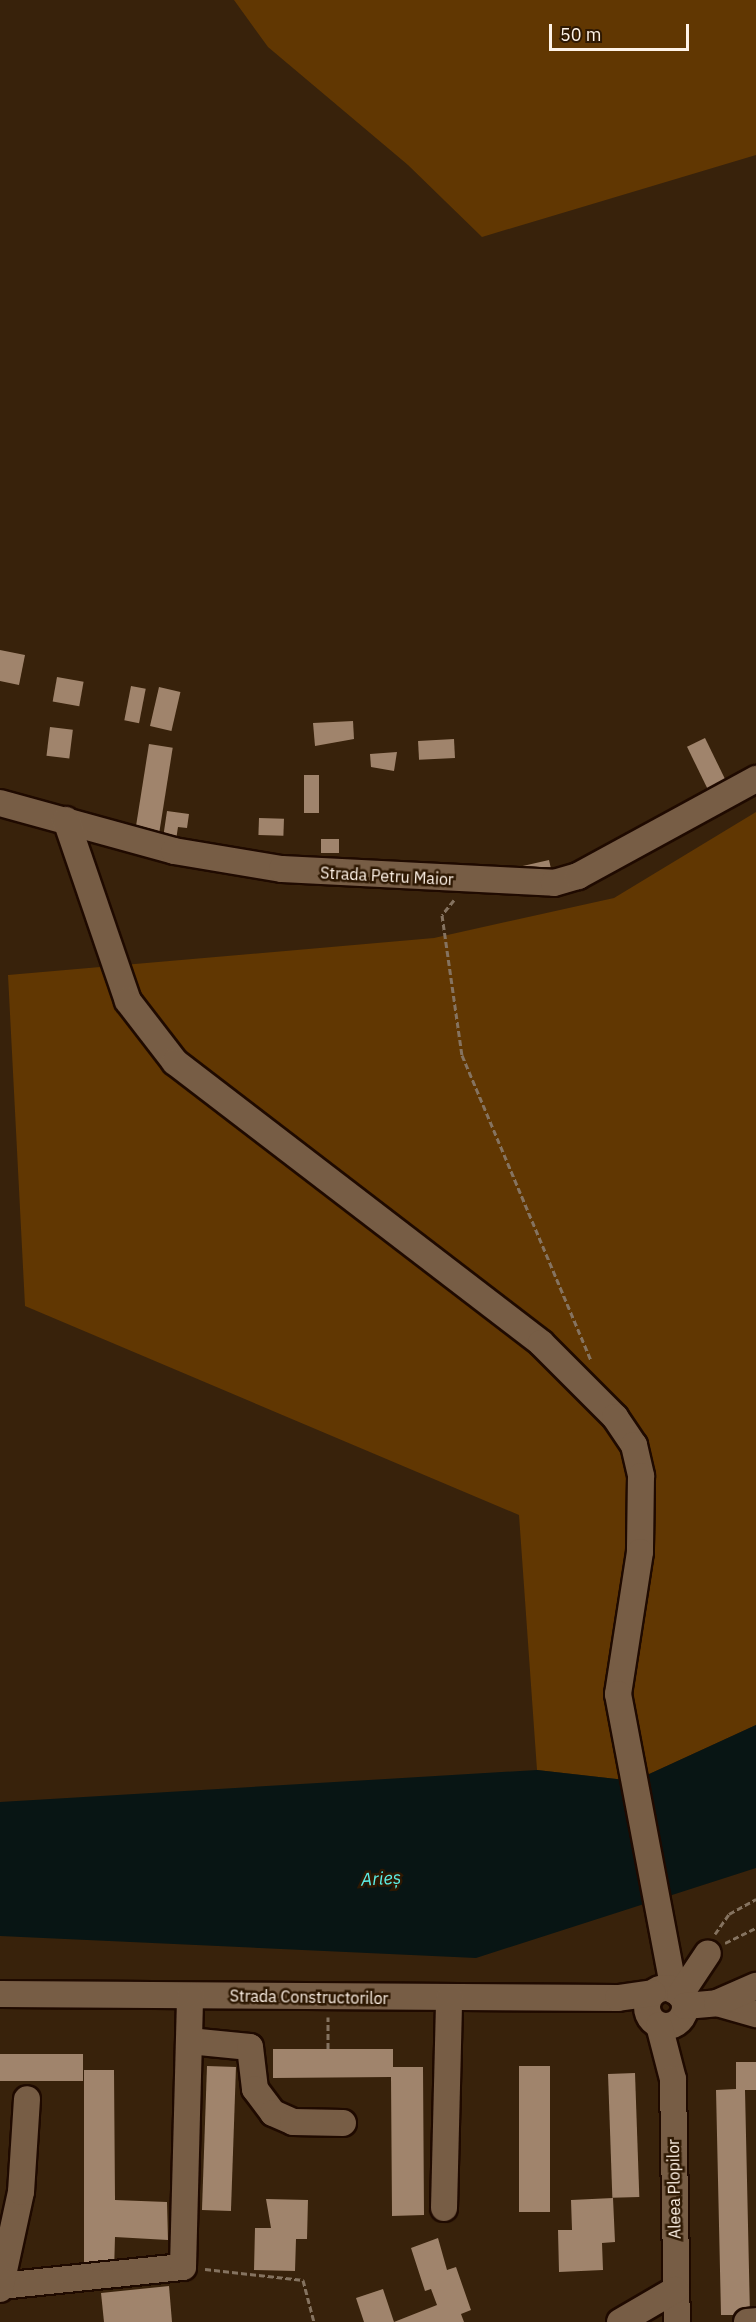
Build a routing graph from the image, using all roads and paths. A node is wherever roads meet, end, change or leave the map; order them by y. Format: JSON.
{"nodes":[{"id":1,"x":756,"y":779,"type":"edge"},
{"id":2,"x":0,"y":803,"type":"edge"},
{"id":3,"x":66,"y":820,"type":"junction"},
{"id":4,"x":470,"y":881,"type":"junction"},
{"id":5,"x":594,"y":1368,"type":"dead end"},
{"id":6,"x":756,"y":1899,"type":"edge"},
{"id":7,"x":756,"y":1928,"type":"edge"},
{"id":8,"x":708,"y":1953,"type":"junction"},
{"id":9,"x":756,"y":1986,"type":"edge"},
{"id":10,"x":0,"y":1994,"type":"edge"},
{"id":11,"x":190,"y":1995,"type":"junction"},
{"id":12,"x":449,"y":1998,"type":"junction"},
{"id":13,"x":717,"y":2003,"type":"junction"},
{"id":14,"x":669,"y":2006,"type":"junction"},
{"id":15,"x":328,"y":2014,"type":"dead end"},
{"id":16,"x":756,"y":2014,"type":"edge"},
{"id":17,"x":189,"y":2041,"type":"junction"},
{"id":18,"x":328,"y":2049,"type":"dead end"},
{"id":19,"x":27,"y":2099,"type":"dead end"},
{"id":20,"x":343,"y":2123,"type":"dead end"},
{"id":21,"x":444,"y":2208,"type":"dead end"},
{"id":22,"x":183,"y":2267,"type":"junction"},
{"id":23,"x":1,"y":2287,"type":"edge"},
{"id":24,"x":675,"y":2290,"type":"junction"},
{"id":25,"x":756,"y":2321,"type":"edge"},
{"id":26,"x":314,"y":2322,"type":"edge"},
{"id":27,"x":620,"y":2322,"type":"edge"},
{"id":28,"x":677,"y":2322,"type":"edge"},
{"id":29,"x":747,"y":2322,"type":"edge"}],
"edges":[{"from":1,"to":4,"type":"street","name":"Strada Petru Maior"},
{"from":2,"to":3,"type":"street","name":"Strada Petru Maior"},
{"from":3,"to":4,"type":"street","name":"Strada Petru Maior"},
{"from":3,"to":14,"type":"street"},
{"from":4,"to":5,"type":"path"},
{"from":6,"to":8,"type":"path"},
{"from":7,"to":8,"type":"path"},
{"from":8,"to":14,"type":"street"},
{"from":9,"to":13,"type":"street"},
{"from":10,"to":11,"type":"street","name":"Strada Constructorilor"},
{"from":11,"to":12,"type":"street","name":"Strada Constructorilor"},
{"from":11,"to":17,"type":"street"},
{"from":12,"to":14,"type":"street","name":"Strada Constructorilor"},
{"from":12,"to":21,"type":"street"},
{"from":13,"to":14,"type":"street"},
{"from":13,"to":16,"type":"street"},
{"from":14,"to":24,"type":"street","name":"Aleea Plopilor"},
{"from":15,"to":18,"type":"path"},
{"from":17,"to":20,"type":"street"},
{"from":17,"to":22,"type":"street"},
{"from":19,"to":23,"type":"street"},
{"from":22,"to":23,"type":"street"},
{"from":22,"to":26,"type":"path"},
{"from":24,"to":27,"type":"street"},
{"from":24,"to":28,"type":"street","name":"Aleea Plopilor"},
{"from":25,"to":29,"type":"street"}]}
